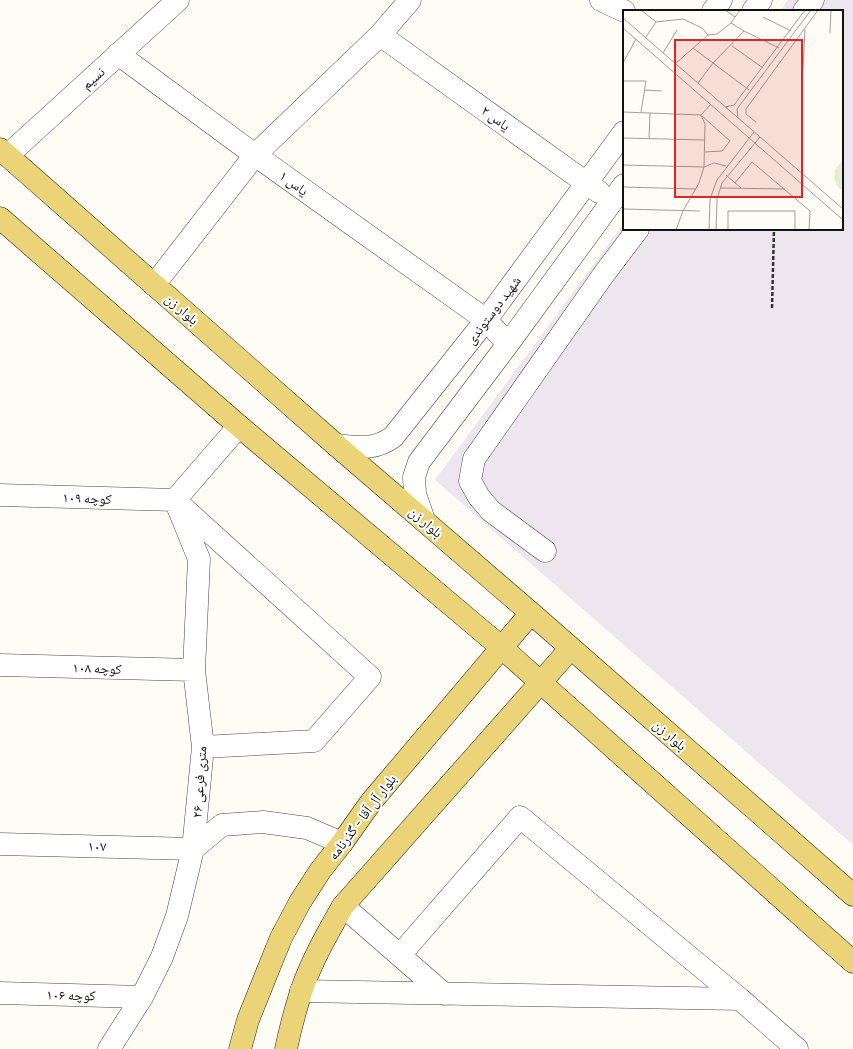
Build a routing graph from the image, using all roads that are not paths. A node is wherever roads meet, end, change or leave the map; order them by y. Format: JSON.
{"nodes":[{"id":1,"x":178,"y":0,"type":"edge"},
{"id":2,"x":410,"y":0,"type":"edge"},
{"id":3,"x":601,"y":0,"type":"edge"},
{"id":4,"x":721,"y":0,"type":"edge"},
{"id":5,"x":761,"y":0,"type":"edge"},
{"id":6,"x":813,"y":0,"type":"edge"},
{"id":7,"x":714,"y":10,"type":"edge"},
{"id":8,"x":754,"y":10,"type":"edge"},
{"id":9,"x":805,"y":10,"type":"edge"},
{"id":10,"x":623,"y":11,"type":"edge"},
{"id":11,"x":380,"y":35,"type":"junction"},
{"id":12,"x":118,"y":54,"type":"junction"},
{"id":13,"x":623,"y":133,"type":"edge"},
{"id":14,"x":4,"y":152,"type":"edge"},
{"id":15,"x":255,"y":155,"type":"junction"},
{"id":16,"x":587,"y":183,"type":"junction"},
{"id":17,"x":618,"y":193,"type":"edge"},
{"id":18,"x":0,"y":218,"type":"edge"},
{"id":19,"x":637,"y":230,"type":"edge"},
{"id":20,"x":154,"y":285,"type":"junction"},
{"id":21,"x":486,"y":320,"type":"junction"},
{"id":22,"x":508,"y":344,"type":"junction"},
{"id":23,"x":239,"y":426,"type":"junction"},
{"id":24,"x":336,"y":445,"type":"junction"},
{"id":25,"x":0,"y":495,"type":"edge"},
{"id":26,"x":175,"y":500,"type":"junction"},
{"id":27,"x":424,"y":520,"type":"junction"},
{"id":28,"x":545,"y":552,"type":"dead end"},
{"id":29,"x":531,"y":613,"type":"junction"},
{"id":30,"x":501,"y":648,"type":"junction"},
{"id":31,"x":571,"y":648,"type":"junction"},
{"id":32,"x":0,"y":665,"type":"edge"},
{"id":33,"x":194,"y":670,"type":"junction"},
{"id":34,"x":540,"y":684,"type":"junction"},
{"id":35,"x":203,"y":747,"type":"junction"},
{"id":36,"x":342,"y":843,"type":"junction"},
{"id":37,"x":0,"y":844,"type":"edge"},
{"id":38,"x":194,"y":849,"type":"junction"},
{"id":39,"x":853,"y":895,"type":"edge"},
{"id":40,"x":344,"y":906,"type":"junction"},
{"id":41,"x":400,"y":955,"type":"junction"},
{"id":42,"x":853,"y":962,"type":"edge"},
{"id":43,"x":301,"y":991,"type":"junction"},
{"id":44,"x":0,"y":993,"type":"edge"},
{"id":45,"x":444,"y":994,"type":"junction"},
{"id":46,"x":142,"y":997,"type":"junction"},
{"id":47,"x":740,"y":999,"type":"junction"},
{"id":48,"x":109,"y":1049,"type":"edge"},
{"id":49,"x":240,"y":1049,"type":"edge"},
{"id":50,"x":286,"y":1049,"type":"edge"},
{"id":51,"x":797,"y":1049,"type":"edge"}],
"edges":[{"from":1,"to":12,"type":"street","name":"نسیم"},
{"from":2,"to":11,"type":"street"},
{"from":3,"to":10,"type":"street"},
{"from":4,"to":7,"type":"street"},
{"from":5,"to":8,"type":"street"},
{"from":6,"to":9,"type":"street"},
{"from":11,"to":15,"type":"street"},
{"from":11,"to":16,"type":"street","name":"یاس ۲"},
{"from":12,"to":14,"type":"street","name":"نسیم"},
{"from":12,"to":15,"type":"street","name":"یاس ۱"},
{"from":13,"to":16,"type":"street","name":"شهید دوستوندی"},
{"from":14,"to":20,"type":"main road","name":"بلوار زن"},
{"from":15,"to":20,"type":"street"},
{"from":15,"to":21,"type":"street","name":"یاس ۱"},
{"from":16,"to":17,"type":"street","name":"یاس ۲"},
{"from":16,"to":21,"type":"street","name":"شهید دوستوندی"},
{"from":17,"to":22,"type":"street"},
{"from":18,"to":23,"type":"main road"},
{"from":19,"to":28,"type":"street"},
{"from":20,"to":24,"type":"main road","name":"بلوار زن"},
{"from":21,"to":22,"type":"street","name":"یاس ۱"},
{"from":21,"to":24,"type":"street","name":"شهید دوستوندی"},
{"from":22,"to":27,"type":"street"},
{"from":23,"to":26,"type":"street"},
{"from":23,"to":30,"type":"main road"},
{"from":24,"to":27,"type":"main road","name":"بلوار زن"},
{"from":25,"to":26,"type":"street","name":"کوچه ۱۰۹"},
{"from":26,"to":33,"type":"street","name":"۲۶ متری فرعی"},
{"from":26,"to":35,"type":"street"},
{"from":27,"to":29,"type":"main road","name":"بلوار زن"},
{"from":29,"to":30,"type":"main road","name":"بلوار آل آقا - گذرنامه"},
{"from":29,"to":31,"type":"main road","name":"بلوار زن"},
{"from":30,"to":34,"type":"main road"},
{"from":30,"to":36,"type":"main road","name":"بلوار آل آقا - گذرنامه"},
{"from":31,"to":34,"type":"main road"},
{"from":31,"to":39,"type":"main road","name":"بلوار زن"},
{"from":32,"to":33,"type":"street","name":"کوچه ۱۰۸"},
{"from":33,"to":35,"type":"street","name":"۲۶ متری فرعی"},
{"from":34,"to":40,"type":"main road"},
{"from":34,"to":42,"type":"main road"},
{"from":35,"to":38,"type":"street","name":"۲۶ متری فرعی"},
{"from":36,"to":38,"type":"street"},
{"from":36,"to":49,"type":"main road","name":"بلوار آل آقا - گذرنامه"},
{"from":37,"to":38,"type":"street","name":"۱۰۷"},
{"from":38,"to":46,"type":"street","name":"۲۶ متری فرعی"},
{"from":40,"to":41,"type":"street"},
{"from":40,"to":43,"type":"main road"},
{"from":41,"to":45,"type":"street"},
{"from":41,"to":47,"type":"street"},
{"from":43,"to":45,"type":"street"},
{"from":43,"to":50,"type":"main road"},
{"from":44,"to":46,"type":"street","name":"کوچه ۱۰۶"},
{"from":45,"to":47,"type":"street"},
{"from":46,"to":48,"type":"street","name":"۲۶ متری فرعی"},
{"from":47,"to":51,"type":"street"}]}
